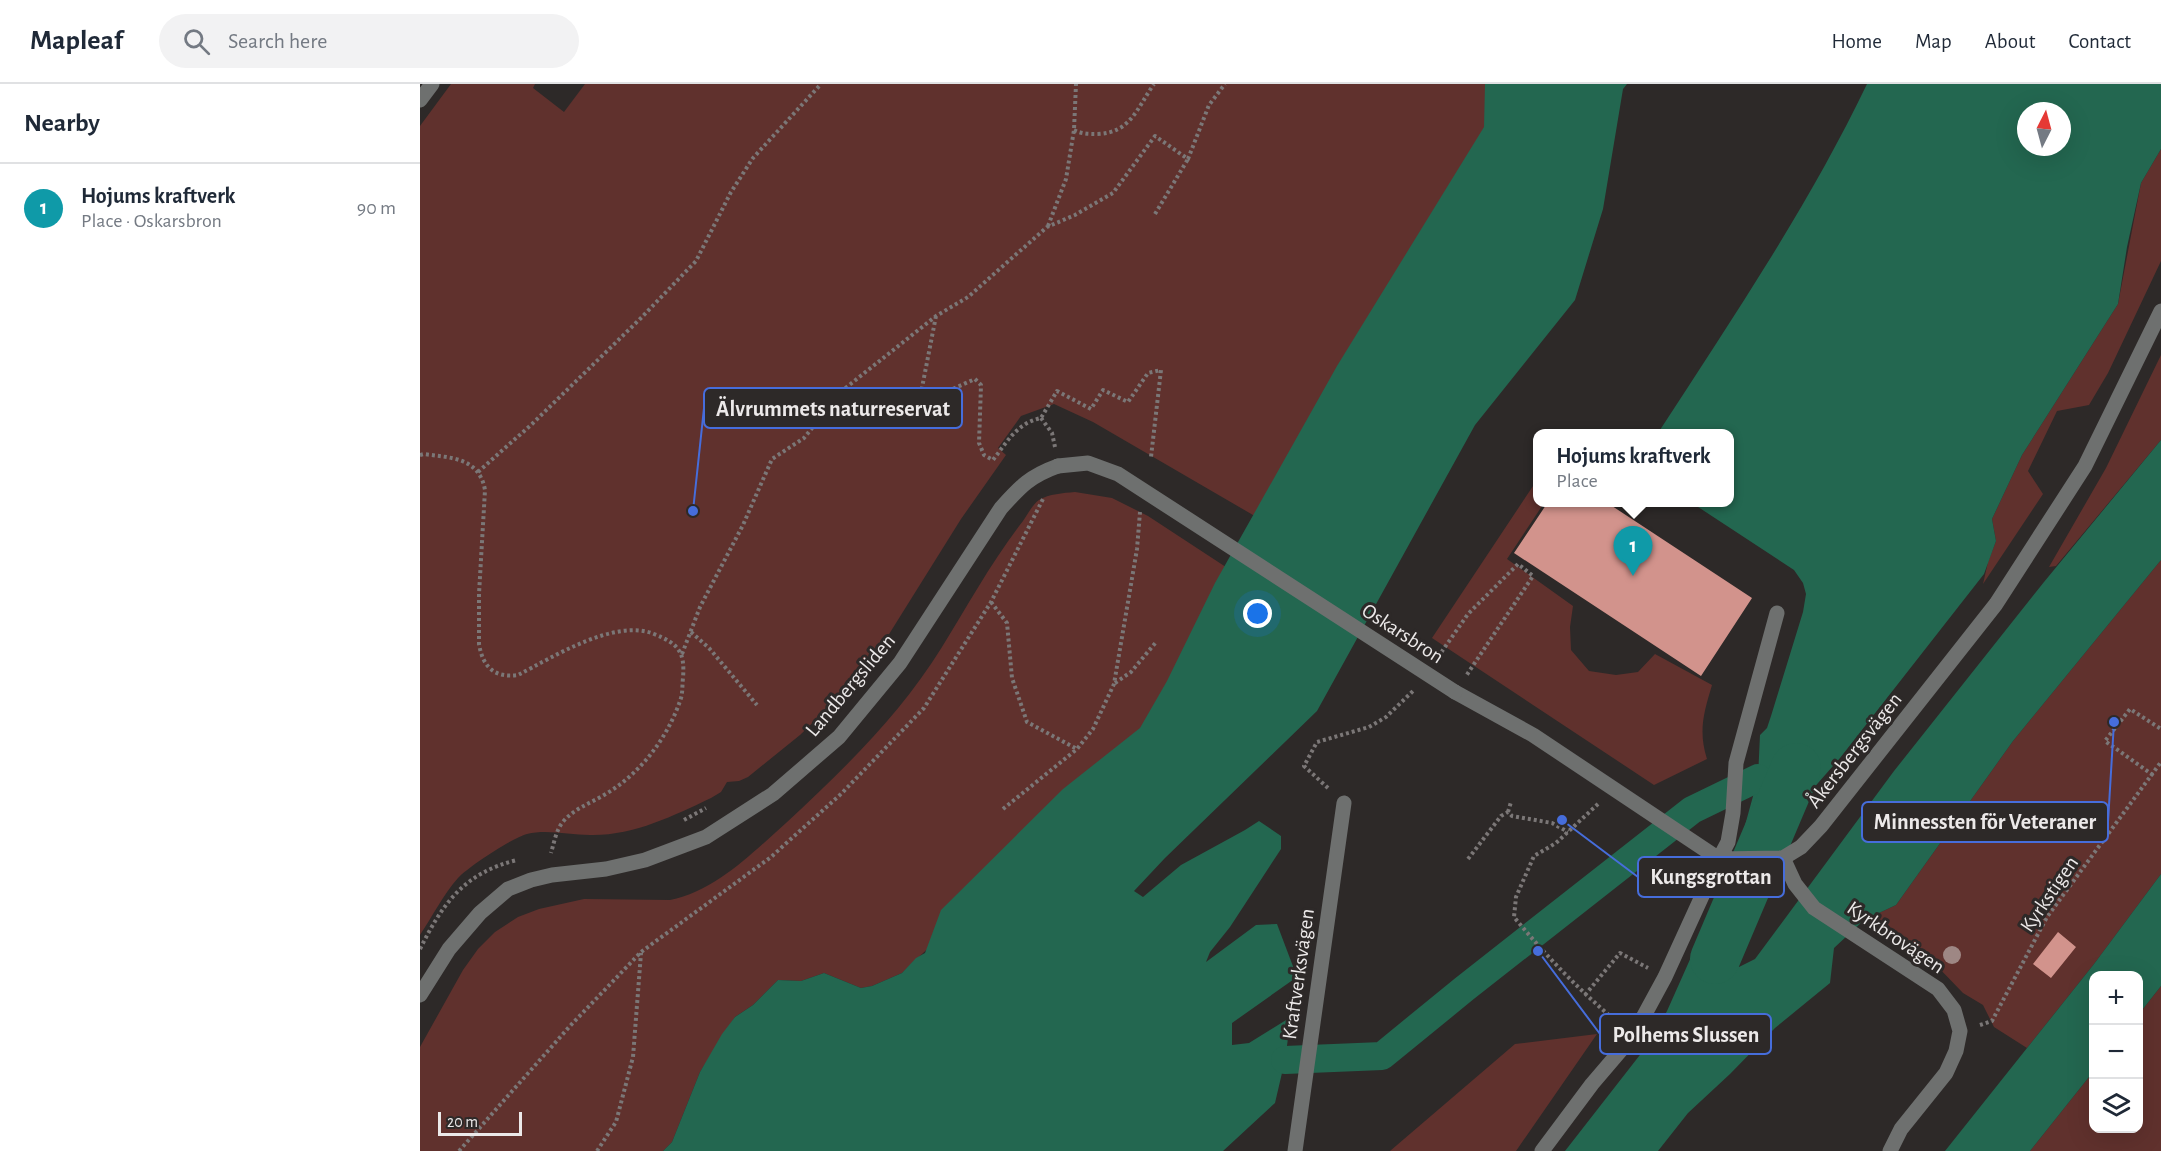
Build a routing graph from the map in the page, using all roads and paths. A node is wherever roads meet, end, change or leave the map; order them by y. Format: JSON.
{"nodes":[{"id":1,"x":432,"y":84,"type":"edge"},
{"id":2,"x":821,"y":84,"type":"edge"},
{"id":3,"x":1076,"y":84,"type":"edge"},
{"id":4,"x":1154,"y":84,"type":"edge"},
{"id":5,"x":1225,"y":84,"type":"edge"},
{"id":6,"x":420,"y":100,"type":"edge"},
{"id":7,"x":1074,"y":130,"type":"junction"},
{"id":8,"x":1188,"y":159,"type":"junction"},
{"id":9,"x":1155,"y":214,"type":"dead end"},
{"id":10,"x":1047,"y":227,"type":"junction"},
{"id":11,"x":2161,"y":311,"type":"edge"},
{"id":12,"x":936,"y":316,"type":"junction"},
{"id":13,"x":1041,"y":418,"type":"junction"},
{"id":14,"x":1052,"y":433,"type":"dead end"},
{"id":15,"x":1054,"y":444,"type":"dead end"},
{"id":16,"x":1049,"y":446,"type":"dead end"},
{"id":17,"x":420,"y":455,"type":"edge"},
{"id":18,"x":1151,"y":457,"type":"dead end"},
{"id":19,"x":1058,"y":466,"type":"junction"},
{"id":20,"x":478,"y":472,"type":"junction"},
{"id":21,"x":1140,"y":512,"type":"dead end"},
{"id":22,"x":991,"y":602,"type":"junction"},
{"id":23,"x":1777,"y":613,"type":"dead end"},
{"id":24,"x":691,"y":632,"type":"junction"},
{"id":25,"x":1157,"y":640,"type":"dead end"},
{"id":26,"x":682,"y":654,"type":"junction"},
{"id":27,"x":1435,"y":660,"type":"dead end"},
{"id":28,"x":1114,"y":684,"type":"junction"},
{"id":29,"x":1416,"y":688,"type":"dead end"},
{"id":30,"x":1455,"y":692,"type":"junction"},
{"id":31,"x":757,"y":705,"type":"dead end"},
{"id":32,"x":2161,"y":729,"type":"edge"},
{"id":33,"x":1077,"y":749,"type":"junction"},
{"id":34,"x":2161,"y":762,"type":"edge"},
{"id":35,"x":2153,"y":775,"type":"junction"},
{"id":36,"x":1614,"y":789,"type":"junction"},
{"id":37,"x":1512,"y":802,"type":"dead end"},
{"id":38,"x":716,"y":803,"type":"dead end"},
{"id":39,"x":1344,"y":803,"type":"joint"},
{"id":40,"x":1003,"y":809,"type":"dead end"},
{"id":41,"x":1508,"y":812,"type":"junction"},
{"id":42,"x":679,"y":823,"type":"dead end"},
{"id":43,"x":1568,"y":832,"type":"junction"},
{"id":44,"x":561,"y":852,"type":"dead end"},
{"id":45,"x":551,"y":853,"type":"junction"},
{"id":46,"x":542,"y":855,"type":"dead end"},
{"id":47,"x":1783,"y":858,"type":"junction"},
{"id":48,"x":522,"y":859,"type":"dead end"},
{"id":49,"x":1468,"y":859,"type":"dead end"},
{"id":50,"x":1720,"y":859,"type":"junction"},
{"id":51,"x":552,"y":875,"type":"junction"},
{"id":52,"x":420,"y":949,"type":"edge"},
{"id":53,"x":641,"y":952,"type":"junction"},
{"id":54,"x":1665,"y":977,"type":"junction"},
{"id":55,"x":420,"y":995,"type":"edge"},
{"id":56,"x":1585,"y":995,"type":"junction"},
{"id":57,"x":1960,"y":1031,"type":"junction"},
{"id":58,"x":1633,"y":1036,"type":"junction"},
{"id":59,"x":459,"y":1151,"type":"edge"},
{"id":60,"x":597,"y":1151,"type":"edge"},
{"id":61,"x":1295,"y":1151,"type":"edge"},
{"id":62,"x":1542,"y":1151,"type":"edge"},
{"id":63,"x":1890,"y":1151,"type":"edge"}],
"edges":[{"from":1,"to":6,"type":"street"},
{"from":2,"to":20,"type":"path"},
{"from":3,"to":7,"type":"path"},
{"from":4,"to":7,"type":"path"},
{"from":5,"to":8,"type":"path"},
{"from":7,"to":10,"type":"path"},
{"from":8,"to":9,"type":"path"},
{"from":8,"to":10,"type":"path"},
{"from":10,"to":12,"type":"path"},
{"from":11,"to":47,"type":"street","name":"Åkersbergsvägen"},
{"from":12,"to":13,"type":"path"},
{"from":12,"to":24,"type":"path"},
{"from":13,"to":14,"type":"path"},
{"from":13,"to":18,"type":"path"},
{"from":15,"to":16,"type":"path"},
{"from":17,"to":20,"type":"path"},
{"from":19,"to":22,"type":"path"},
{"from":19,"to":30,"type":"street","name":"Oskarsbron","bridge":true},
{"from":19,"to":51,"type":"street","name":"Landbergsliden"},
{"from":20,"to":26,"type":"path"},
{"from":21,"to":28,"type":"path"},
{"from":22,"to":33,"type":"path"},
{"from":22,"to":53,"type":"path"},
{"from":23,"to":50,"type":"street"},
{"from":24,"to":26,"type":"path"},
{"from":24,"to":31,"type":"path"},
{"from":25,"to":28,"type":"path"},
{"from":26,"to":45,"type":"path"},
{"from":27,"to":30,"type":"path"},
{"from":28,"to":33,"type":"path"},
{"from":29,"to":39,"type":"path"},
{"from":30,"to":36,"type":"street","name":"Oskarsbron"},
{"from":32,"to":35,"type":"path"},
{"from":33,"to":40,"type":"path"},
{"from":34,"to":35,"type":"path","name":"Kyrkstigen"},
{"from":35,"to":57,"type":"path","name":"Kyrkstigen"},
{"from":36,"to":43,"type":"path"},
{"from":36,"to":50,"type":"street","name":"Oskarsbron"},
{"from":37,"to":41,"type":"path"},
{"from":38,"to":42,"type":"path"},
{"from":39,"to":61,"type":"street","name":"Kraftverksvägen"},
{"from":41,"to":43,"type":"path"},
{"from":41,"to":49,"type":"path"},
{"from":43,"to":56,"type":"path"},
{"from":44,"to":45,"type":"path"},
{"from":45,"to":46,"type":"path"},
{"from":45,"to":51,"type":"path"},
{"from":47,"to":50,"type":"street"},
{"from":47,"to":57,"type":"street","name":"Kyrkbrovägen"},
{"from":48,"to":52,"type":"path"},
{"from":50,"to":54,"type":"street"},
{"from":51,"to":55,"type":"street","name":"Landbergsliden"},
{"from":53,"to":59,"type":"path"},
{"from":53,"to":60,"type":"path"},
{"from":54,"to":56,"type":"path"},
{"from":54,"to":58,"type":"street"},
{"from":56,"to":58,"type":"path"},
{"from":57,"to":63,"type":"street"},
{"from":58,"to":62,"type":"street"}]}
